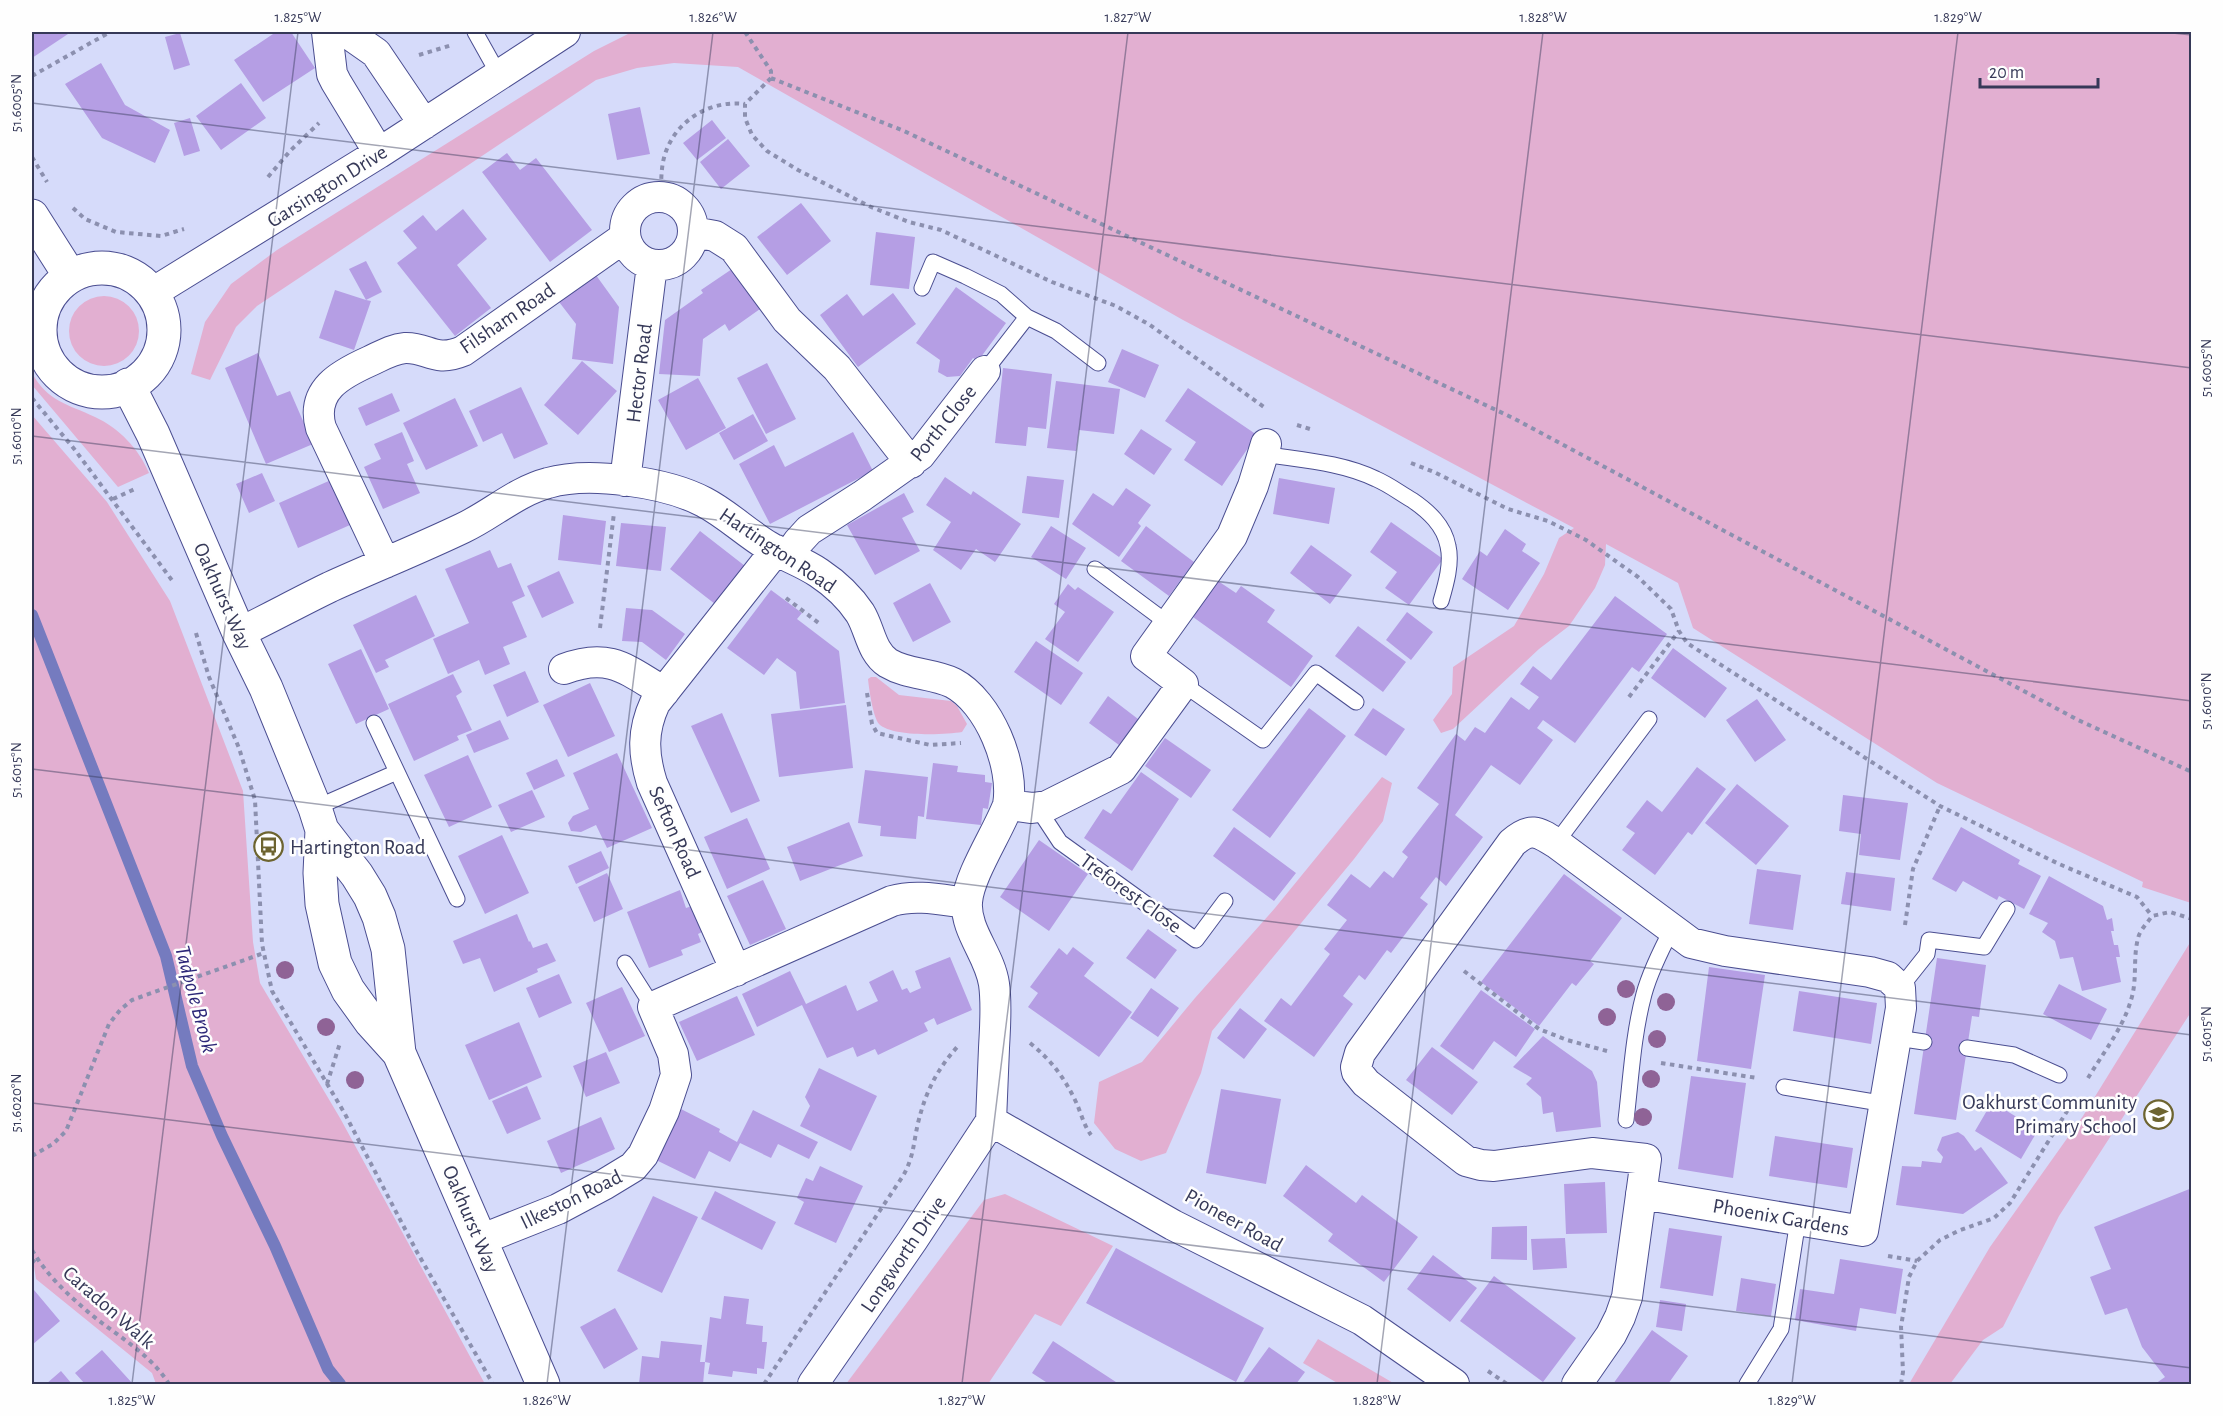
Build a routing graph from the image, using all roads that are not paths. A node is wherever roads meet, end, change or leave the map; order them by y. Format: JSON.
{"nodes":[{"id":1,"x":327,"y":32,"type":"edge"},
{"id":2,"x":346,"y":32,"type":"edge"},
{"id":3,"x":565,"y":32,"type":"edge"},
{"id":4,"x":477,"y":35,"type":"edge"},
{"id":5,"x":499,"y":75,"type":"junction"},
{"id":6,"x":424,"y":124,"type":"junction"},
{"id":7,"x":379,"y":153,"type":"junction"},
{"id":8,"x":32,"y":216,"type":"edge"},
{"id":9,"x":693,"y":232,"type":"junction"},
{"id":10,"x":625,"y":237,"type":"junction"},
{"id":11,"x":652,"y":265,"type":"junction"},
{"id":12,"x":70,"y":276,"type":"junction"},
{"id":13,"x":922,"y":288,"type":"dead end"},
{"id":14,"x":152,"y":293,"type":"junction"},
{"id":15,"x":1027,"y":317,"type":"junction"},
{"id":16,"x":1098,"y":363,"type":"dead end"},
{"id":17,"x":985,"y":371,"type":"joint"},
{"id":18,"x":128,"y":385,"type":"junction"},
{"id":19,"x":1264,"y":449,"type":"joint"},
{"id":20,"x":911,"y":463,"type":"junction"},
{"id":21,"x":622,"y":481,"type":"junction"},
{"id":22,"x":782,"y":553,"type":"junction"},
{"id":23,"x":385,"y":563,"type":"junction"},
{"id":24,"x":1095,"y":570,"type":"dead end"},
{"id":25,"x":1442,"y":601,"type":"dead end"},
{"id":26,"x":1169,"y":624,"type":"junction"},
{"id":27,"x":239,"y":633,"type":"junction"},
{"id":28,"x":564,"y":669,"type":"dead end"},
{"id":29,"x":1183,"y":684,"type":"junction"},
{"id":30,"x":664,"y":692,"type":"junction"},
{"id":31,"x":1356,"y":702,"type":"dead end"},
{"id":32,"x":1649,"y":719,"type":"dead end"},
{"id":33,"x":374,"y":723,"type":"dead end"},
{"id":34,"x":397,"y":772,"type":"junction"},
{"id":35,"x":1008,"y":805,"type":"junction"},
{"id":36,"x":1037,"y":807,"type":"junction"},
{"id":37,"x":319,"y":819,"type":"junction"},
{"id":38,"x":1556,"y":843,"type":"junction"},
{"id":39,"x":457,"y":899,"type":"dead end"},
{"id":40,"x":1225,"y":901,"type":"dead end"},
{"id":41,"x":967,"y":903,"type":"junction"},
{"id":42,"x":2007,"y":909,"type":"dead end"},
{"id":43,"x":1672,"y":930,"type":"junction"},
{"id":44,"x":625,"y":963,"type":"dead end"},
{"id":45,"x":736,"y":970,"type":"junction"},
{"id":46,"x":1900,"y":987,"type":"junction"},
{"id":47,"x":653,"y":1007,"type":"junction"},
{"id":48,"x":1967,"y":1048,"type":"dead end"},
{"id":49,"x":399,"y":1053,"type":"junction"},
{"id":50,"x":2059,"y":1075,"type":"dead end"},
{"id":51,"x":1784,"y":1086,"type":"road end"},
{"id":52,"x":1886,"y":1104,"type":"junction"},
{"id":53,"x":1626,"y":1120,"type":"dead end"},
{"id":54,"x":991,"y":1121,"type":"junction"},
{"id":55,"x":1641,"y":1194,"type":"junction"},
{"id":56,"x":1798,"y":1220,"type":"junction"},
{"id":57,"x":480,"y":1240,"type":"junction"},
{"id":58,"x":543,"y":1384,"type":"edge"},
{"id":59,"x":813,"y":1384,"type":"edge"},
{"id":60,"x":1454,"y":1384,"type":"edge"},
{"id":61,"x":1577,"y":1384,"type":"edge"},
{"id":62,"x":1746,"y":1384,"type":"edge"}],
"edges":[{"from":1,"to":7,"type":"street"},
{"from":2,"to":6,"type":"street"},
{"from":3,"to":5,"type":"street","name":"Garsington Drive"},
{"from":4,"to":5,"type":"lane"},
{"from":5,"to":6,"type":"street","name":"Garsington Drive"},
{"from":6,"to":7,"type":"street","name":"Garsington Drive"},
{"from":7,"to":14,"type":"street","name":"Garsington Drive"},
{"from":8,"to":12,"type":"street"},
{"from":9,"to":10,"type":"street"},
{"from":9,"to":11,"type":"street"},
{"from":9,"to":20,"type":"street"},
{"from":10,"to":11,"type":"street"},
{"from":10,"to":23,"type":"street","name":"Filsham Road"},
{"from":11,"to":21,"type":"street","name":"Hector Road"},
{"from":12,"to":14,"type":"street"},
{"from":12,"to":18,"type":"street"},
{"from":13,"to":15,"type":"lane"},
{"from":14,"to":18,"type":"street"},
{"from":15,"to":16,"type":"lane"},
{"from":15,"to":17,"type":"lane","name":"Porth Close"},
{"from":17,"to":20,"type":"street","name":"Porth Close"},
{"from":18,"to":27,"type":"street","name":"Oakhurst Way"},
{"from":19,"to":25,"type":"lane"},
{"from":19,"to":26,"type":"street"},
{"from":20,"to":22,"type":"street","name":"Porth Close"},
{"from":21,"to":22,"type":"street","name":"Hartington Road"},
{"from":21,"to":23,"type":"street","name":"Hartington Road"},
{"from":22,"to":30,"type":"street","name":"Sefton Road"},
{"from":22,"to":35,"type":"street","name":"Hartington Road"},
{"from":23,"to":27,"type":"street","name":"Hartington Road"},
{"from":24,"to":26,"type":"lane"},
{"from":26,"to":29,"type":"street"},
{"from":27,"to":37,"type":"street","name":"Oakhurst Way"},
{"from":28,"to":30,"type":"street"},
{"from":29,"to":31,"type":"lane"},
{"from":29,"to":36,"type":"street"},
{"from":30,"to":45,"type":"street","name":"Sefton Road"},
{"from":32,"to":38,"type":"lane"},
{"from":33,"to":34,"type":"lane"},
{"from":34,"to":37,"type":"lane"},
{"from":34,"to":39,"type":"lane"},
{"from":35,"to":36,"type":"street"},
{"from":35,"to":41,"type":"street","name":"Hartington Road"},
{"from":36,"to":40,"type":"lane","name":"Treforest Close"},
{"from":37,"to":49,"type":"street","name":"Oakhurst Way"},
{"from":37,"to":49,"type":"street","name":"Oakhurst Way"},
{"from":38,"to":43,"type":"street"},
{"from":38,"to":55,"type":"street"},
{"from":41,"to":45,"type":"street"},
{"from":41,"to":54,"type":"street"},
{"from":42,"to":46,"type":"lane"},
{"from":43,"to":46,"type":"street"},
{"from":43,"to":53,"type":"lane"},
{"from":44,"to":47,"type":"lane","name":"Ilkeston Road"},
{"from":45,"to":47,"type":"street"},
{"from":46,"to":52,"type":"street","name":"Phoenix Gardens"},
{"from":47,"to":57,"type":"street","name":"Ilkeston Road"},
{"from":48,"to":50,"type":"lane"},
{"from":49,"to":57,"type":"street","name":"Oakhurst Way"},
{"from":51,"to":52,"type":"lane"},
{"from":52,"to":56,"type":"street","name":"Phoenix Gardens"},
{"from":54,"to":59,"type":"street","name":"Longworth Drive"},
{"from":54,"to":60,"type":"street","name":"Pioneer Road"},
{"from":55,"to":56,"type":"street","name":"Phoenix Gardens"},
{"from":55,"to":61,"type":"street"},
{"from":56,"to":62,"type":"lane"},
{"from":57,"to":58,"type":"street","name":"Oakhurst Way"}]}
